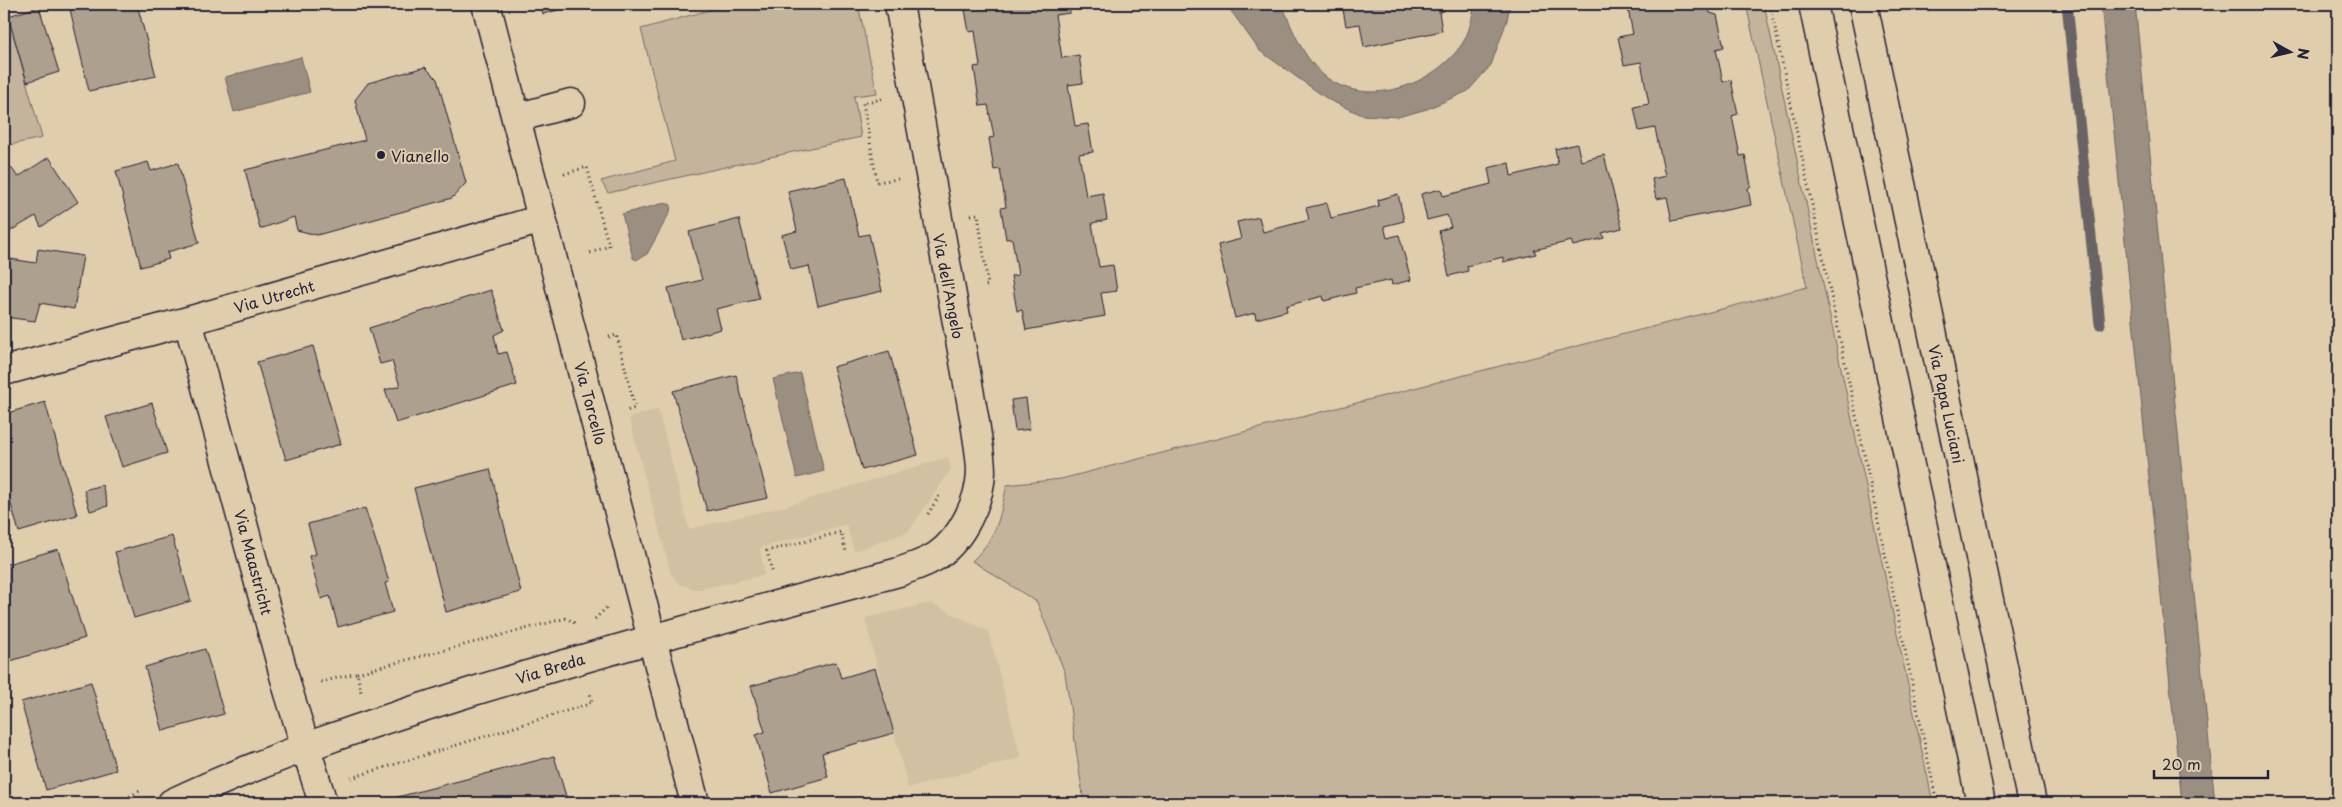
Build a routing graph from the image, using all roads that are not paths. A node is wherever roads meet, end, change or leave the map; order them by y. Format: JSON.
{"nodes":[{"id":1,"x":486,"y":4,"type":"edge"},
{"id":2,"x":899,"y":4,"type":"edge"},
{"id":3,"x":1813,"y":4,"type":"edge"},
{"id":4,"x":1863,"y":4,"type":"edge"},
{"id":5,"x":571,"y":103,"type":"dead end"},
{"id":6,"x":516,"y":118,"type":"junction"},
{"id":7,"x":542,"y":219,"type":"junction"},
{"id":8,"x":188,"y":321,"type":"junction"},
{"id":9,"x":4,"y":371,"type":"edge"},
{"id":10,"x":937,"y":556,"type":"joint"},
{"id":11,"x":651,"y":640,"type":"junction"},
{"id":12,"x":305,"y":747,"type":"junction"},
{"id":13,"x":172,"y":803,"type":"edge"},
{"id":14,"x":323,"y":803,"type":"edge"},
{"id":15,"x":695,"y":803,"type":"edge"},
{"id":16,"x":1980,"y":803,"type":"edge"},
{"id":17,"x":2032,"y":803,"type":"edge"}],
"edges":[{"from":1,"to":6,"type":"street","name":"Via Torcello"},
{"from":2,"to":10,"type":"street","name":"Via dell'Angelo"},
{"from":3,"to":16,"type":"street"},
{"from":4,"to":17,"type":"street","name":"Via Papa Luciani"},
{"from":5,"to":6,"type":"street"},
{"from":6,"to":7,"type":"street","name":"Via Torcello"},
{"from":7,"to":8,"type":"street","name":"Via Utrecht"},
{"from":7,"to":11,"type":"street","name":"Via Torcello"},
{"from":8,"to":9,"type":"street","name":"Via Utrecht"},
{"from":8,"to":12,"type":"street","name":"Via Maastricht"},
{"from":10,"to":11,"type":"street","name":"Via Breda"},
{"from":11,"to":12,"type":"street","name":"Via Breda"},
{"from":11,"to":15,"type":"street","name":"Via Torcello"},
{"from":12,"to":13,"type":"street","name":"Via Breda"},
{"from":12,"to":14,"type":"street","name":"Via Maastricht"}]}
